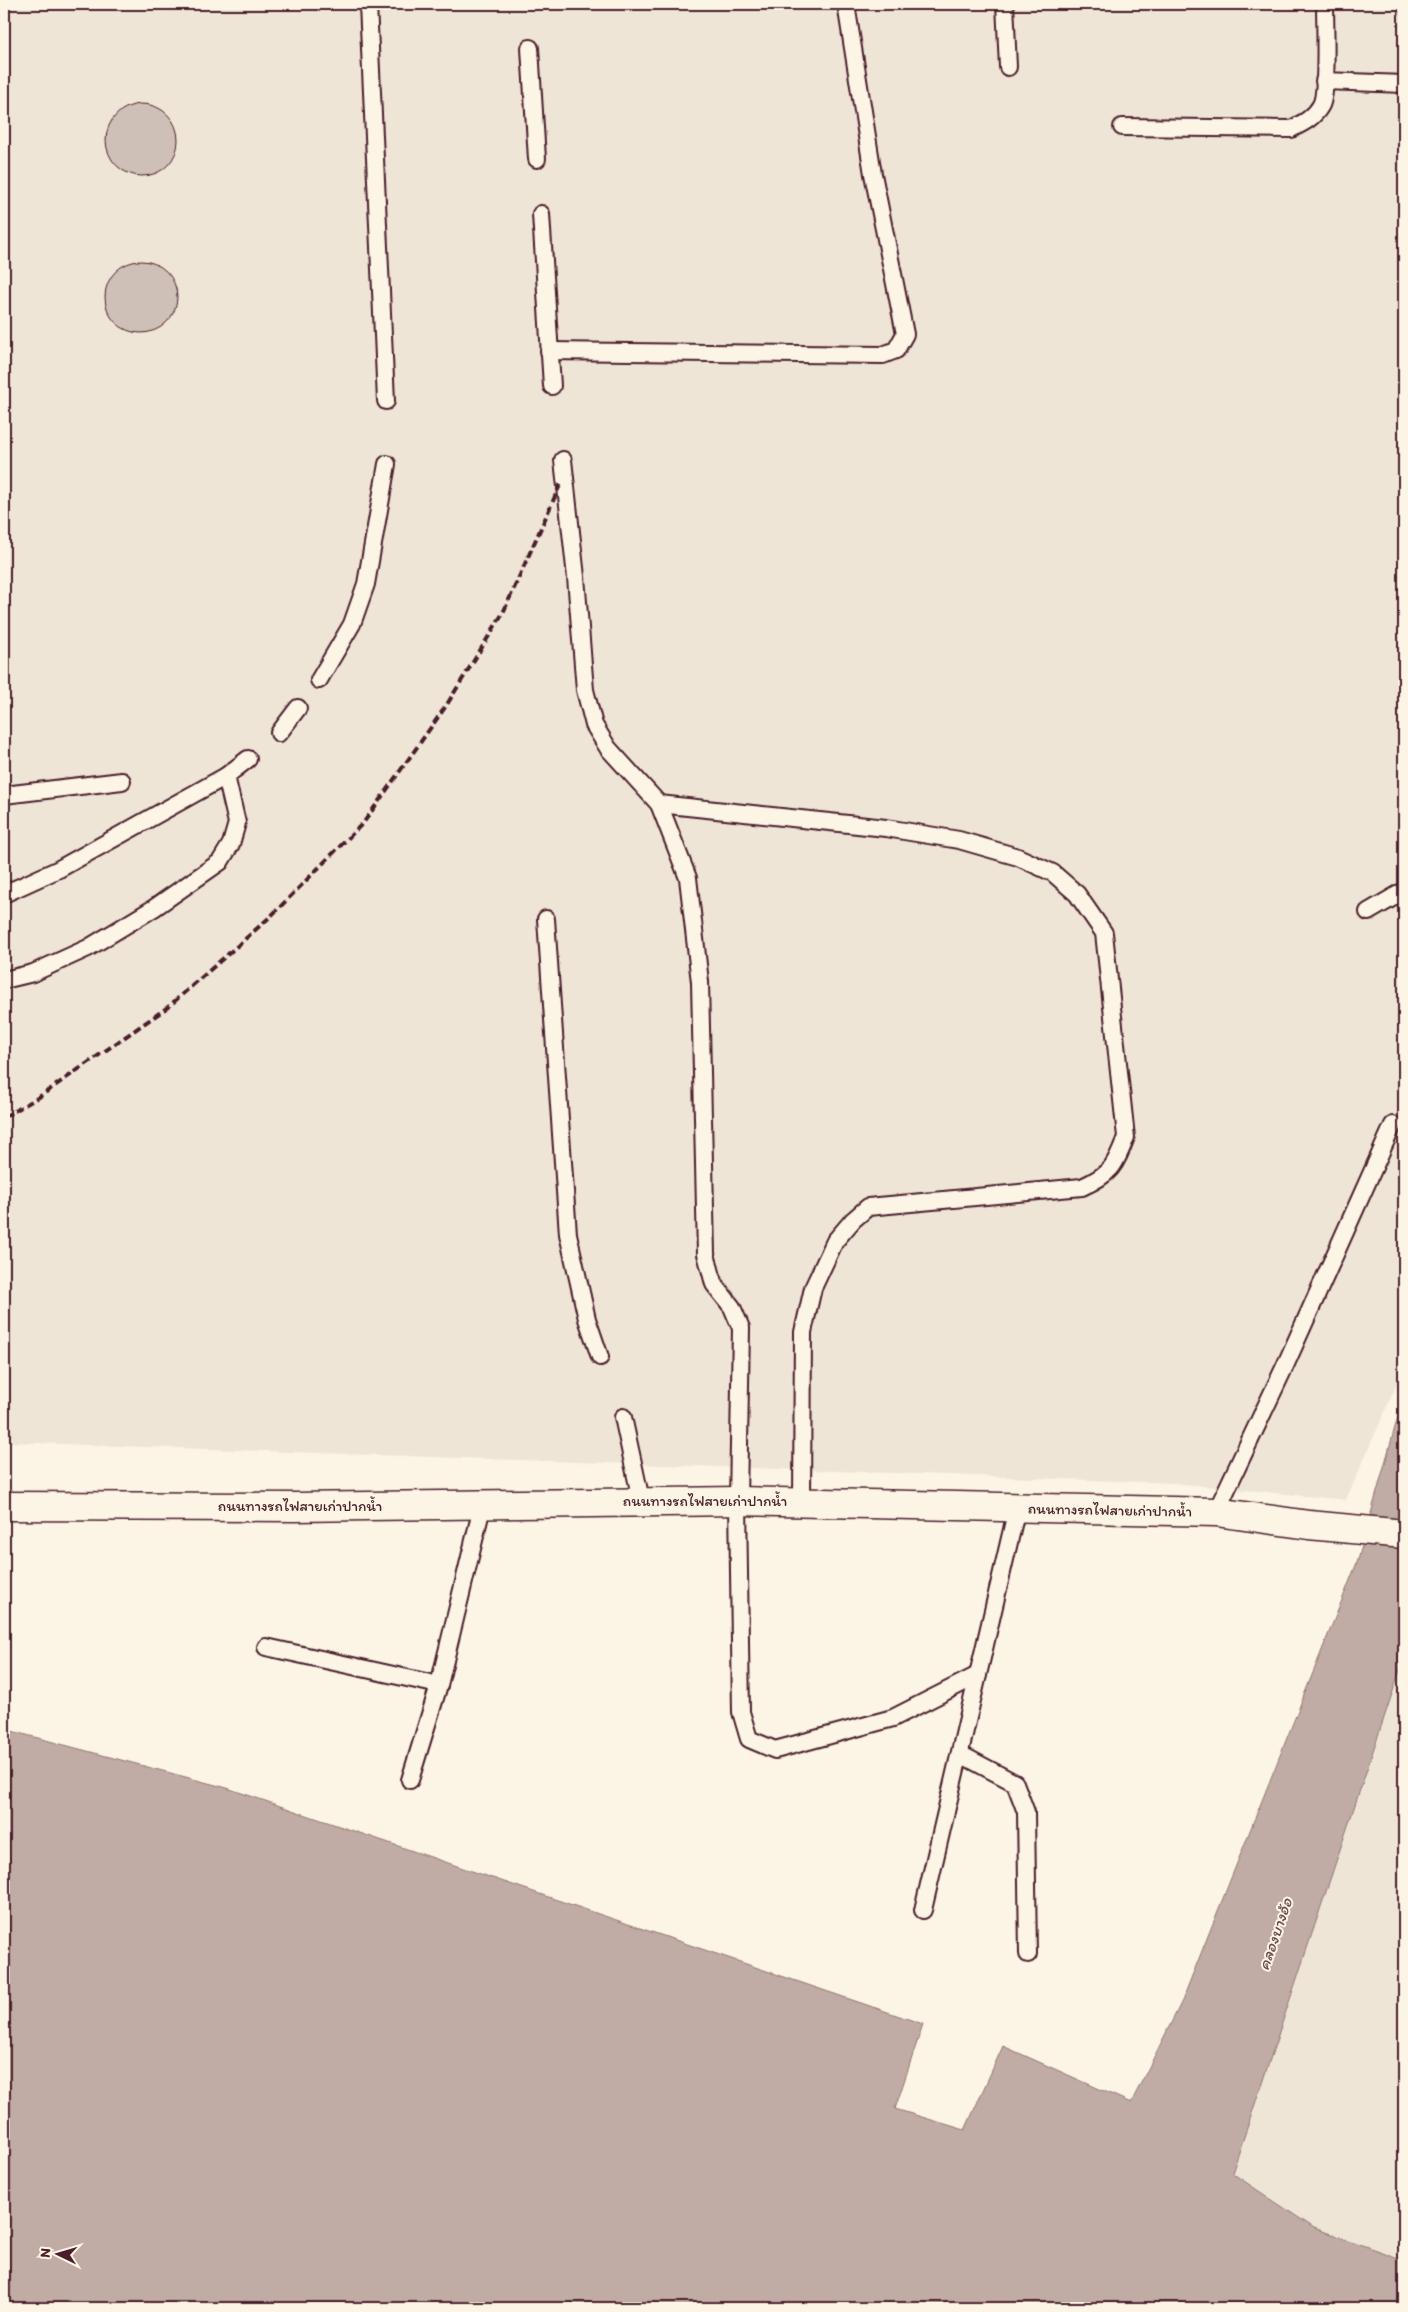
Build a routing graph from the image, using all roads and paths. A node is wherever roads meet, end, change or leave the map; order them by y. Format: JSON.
{"nodes":[{"id":1,"x":368,"y":4,"type":"edge"},
{"id":2,"x":846,"y":4,"type":"edge"},
{"id":3,"x":1005,"y":4,"type":"edge"},
{"id":4,"x":1325,"y":4,"type":"edge"},
{"id":5,"x":530,"y":48,"type":"dead end"},
{"id":6,"x":1008,"y":68,"type":"dead end"},
{"id":7,"x":1324,"y":81,"type":"junction"},
{"id":8,"x":1404,"y":84,"type":"edge"},
{"id":9,"x":1122,"y":127,"type":"dead end"},
{"id":10,"x":536,"y":160,"type":"dead end"},
{"id":11,"x":541,"y":214,"type":"dead end"},
{"id":12,"x":549,"y":351,"type":"junction"},
{"id":13,"x":552,"y":386,"type":"dead end"},
{"id":14,"x":386,"y":401,"type":"dead end"},
{"id":15,"x":563,"y":460,"type":"dead end"},
{"id":16,"x":387,"y":464,"type":"dead end"},
{"id":17,"x":319,"y":680,"type":"dead end"},
{"id":18,"x":298,"y":708,"type":"dead end"},
{"id":19,"x":279,"y":733,"type":"dead end"},
{"id":20,"x":248,"y":759,"type":"dead end"},
{"id":21,"x":226,"y":776,"type":"junction"},
{"id":22,"x":122,"y":781,"type":"dead end"},
{"id":23,"x":4,"y":795,"type":"edge"},
{"id":24,"x":659,"y":804,"type":"junction"},
{"id":25,"x":1404,"y":891,"type":"edge"},
{"id":26,"x":4,"y":894,"type":"edge"},
{"id":27,"x":1368,"y":912,"type":"dead end"},
{"id":28,"x":546,"y":919,"type":"dead end"},
{"id":29,"x":4,"y":980,"type":"edge"},
{"id":30,"x":1393,"y":1125,"type":"dead end"},
{"id":31,"x":600,"y":1357,"type":"dead end"},
{"id":32,"x":623,"y":1417,"type":"dead end"},
{"id":33,"x":641,"y":1500,"type":"junction"},
{"id":34,"x":738,"y":1500,"type":"junction"},
{"id":35,"x":802,"y":1502,"type":"junction"},
{"id":36,"x":483,"y":1503,"type":"junction"},
{"id":37,"x":4,"y":1506,"type":"edge"},
{"id":38,"x":1017,"y":1508,"type":"junction"},
{"id":39,"x":1216,"y":1512,"type":"junction"},
{"id":40,"x":1404,"y":1534,"type":"edge"},
{"id":41,"x":266,"y":1647,"type":"dead end"},
{"id":42,"x":978,"y":1675,"type":"junction"},
{"id":43,"x":439,"y":1686,"type":"junction"},
{"id":44,"x":960,"y":1754,"type":"junction"},
{"id":45,"x":410,"y":1780,"type":"dead end"},
{"id":46,"x":923,"y":1910,"type":"dead end"},
{"id":47,"x":1028,"y":1954,"type":"dead end"}],
"edges":[{"from":1,"to":14,"type":"lane"},
{"from":2,"to":12,"type":"lane"},
{"from":3,"to":6,"type":"lane"},
{"from":4,"to":7,"type":"lane"},
{"from":5,"to":10,"type":"lane"},
{"from":7,"to":8,"type":"lane"},
{"from":7,"to":9,"type":"lane"},
{"from":11,"to":12,"type":"lane"},
{"from":12,"to":13,"type":"lane"},
{"from":15,"to":24,"type":"lane"},
{"from":16,"to":17,"type":"lane"},
{"from":18,"to":19,"type":"lane"},
{"from":20,"to":21,"type":"lane"},
{"from":21,"to":26,"type":"lane"},
{"from":21,"to":29,"type":"lane"},
{"from":22,"to":23,"type":"lane"},
{"from":24,"to":34,"type":"lane"},
{"from":24,"to":35,"type":"lane"},
{"from":25,"to":27,"type":"lane"},
{"from":28,"to":31,"type":"lane"},
{"from":30,"to":39,"type":"lane"},
{"from":32,"to":33,"type":"lane"},
{"from":33,"to":34,"type":"main road","name":"ถนนทางรถไฟสายเก่าปากน้ำ"},
{"from":33,"to":36,"type":"main road","name":"ถนนทางรถไฟสายเก่าปากน้ำ"},
{"from":34,"to":35,"type":"main road","name":"ถนนทางรถไฟสายเก่าปากน้ำ"},
{"from":34,"to":42,"type":"lane"},
{"from":35,"to":38,"type":"main road","name":"ถนนทางรถไฟสายเก่าปากน้ำ"},
{"from":36,"to":37,"type":"main road","name":"ถนนทางรถไฟสายเก่าปากน้ำ"},
{"from":36,"to":43,"type":"lane"},
{"from":38,"to":39,"type":"main road","name":"ถนนทางรถไฟสายเก่าปากน้ำ"},
{"from":38,"to":42,"type":"lane"},
{"from":39,"to":40,"type":"main road","name":"ถนนทางรถไฟสายเก่าปากน้ำ"},
{"from":41,"to":43,"type":"lane"},
{"from":42,"to":44,"type":"lane"},
{"from":43,"to":45,"type":"lane"},
{"from":44,"to":46,"type":"lane"},
{"from":44,"to":47,"type":"lane"}]}
